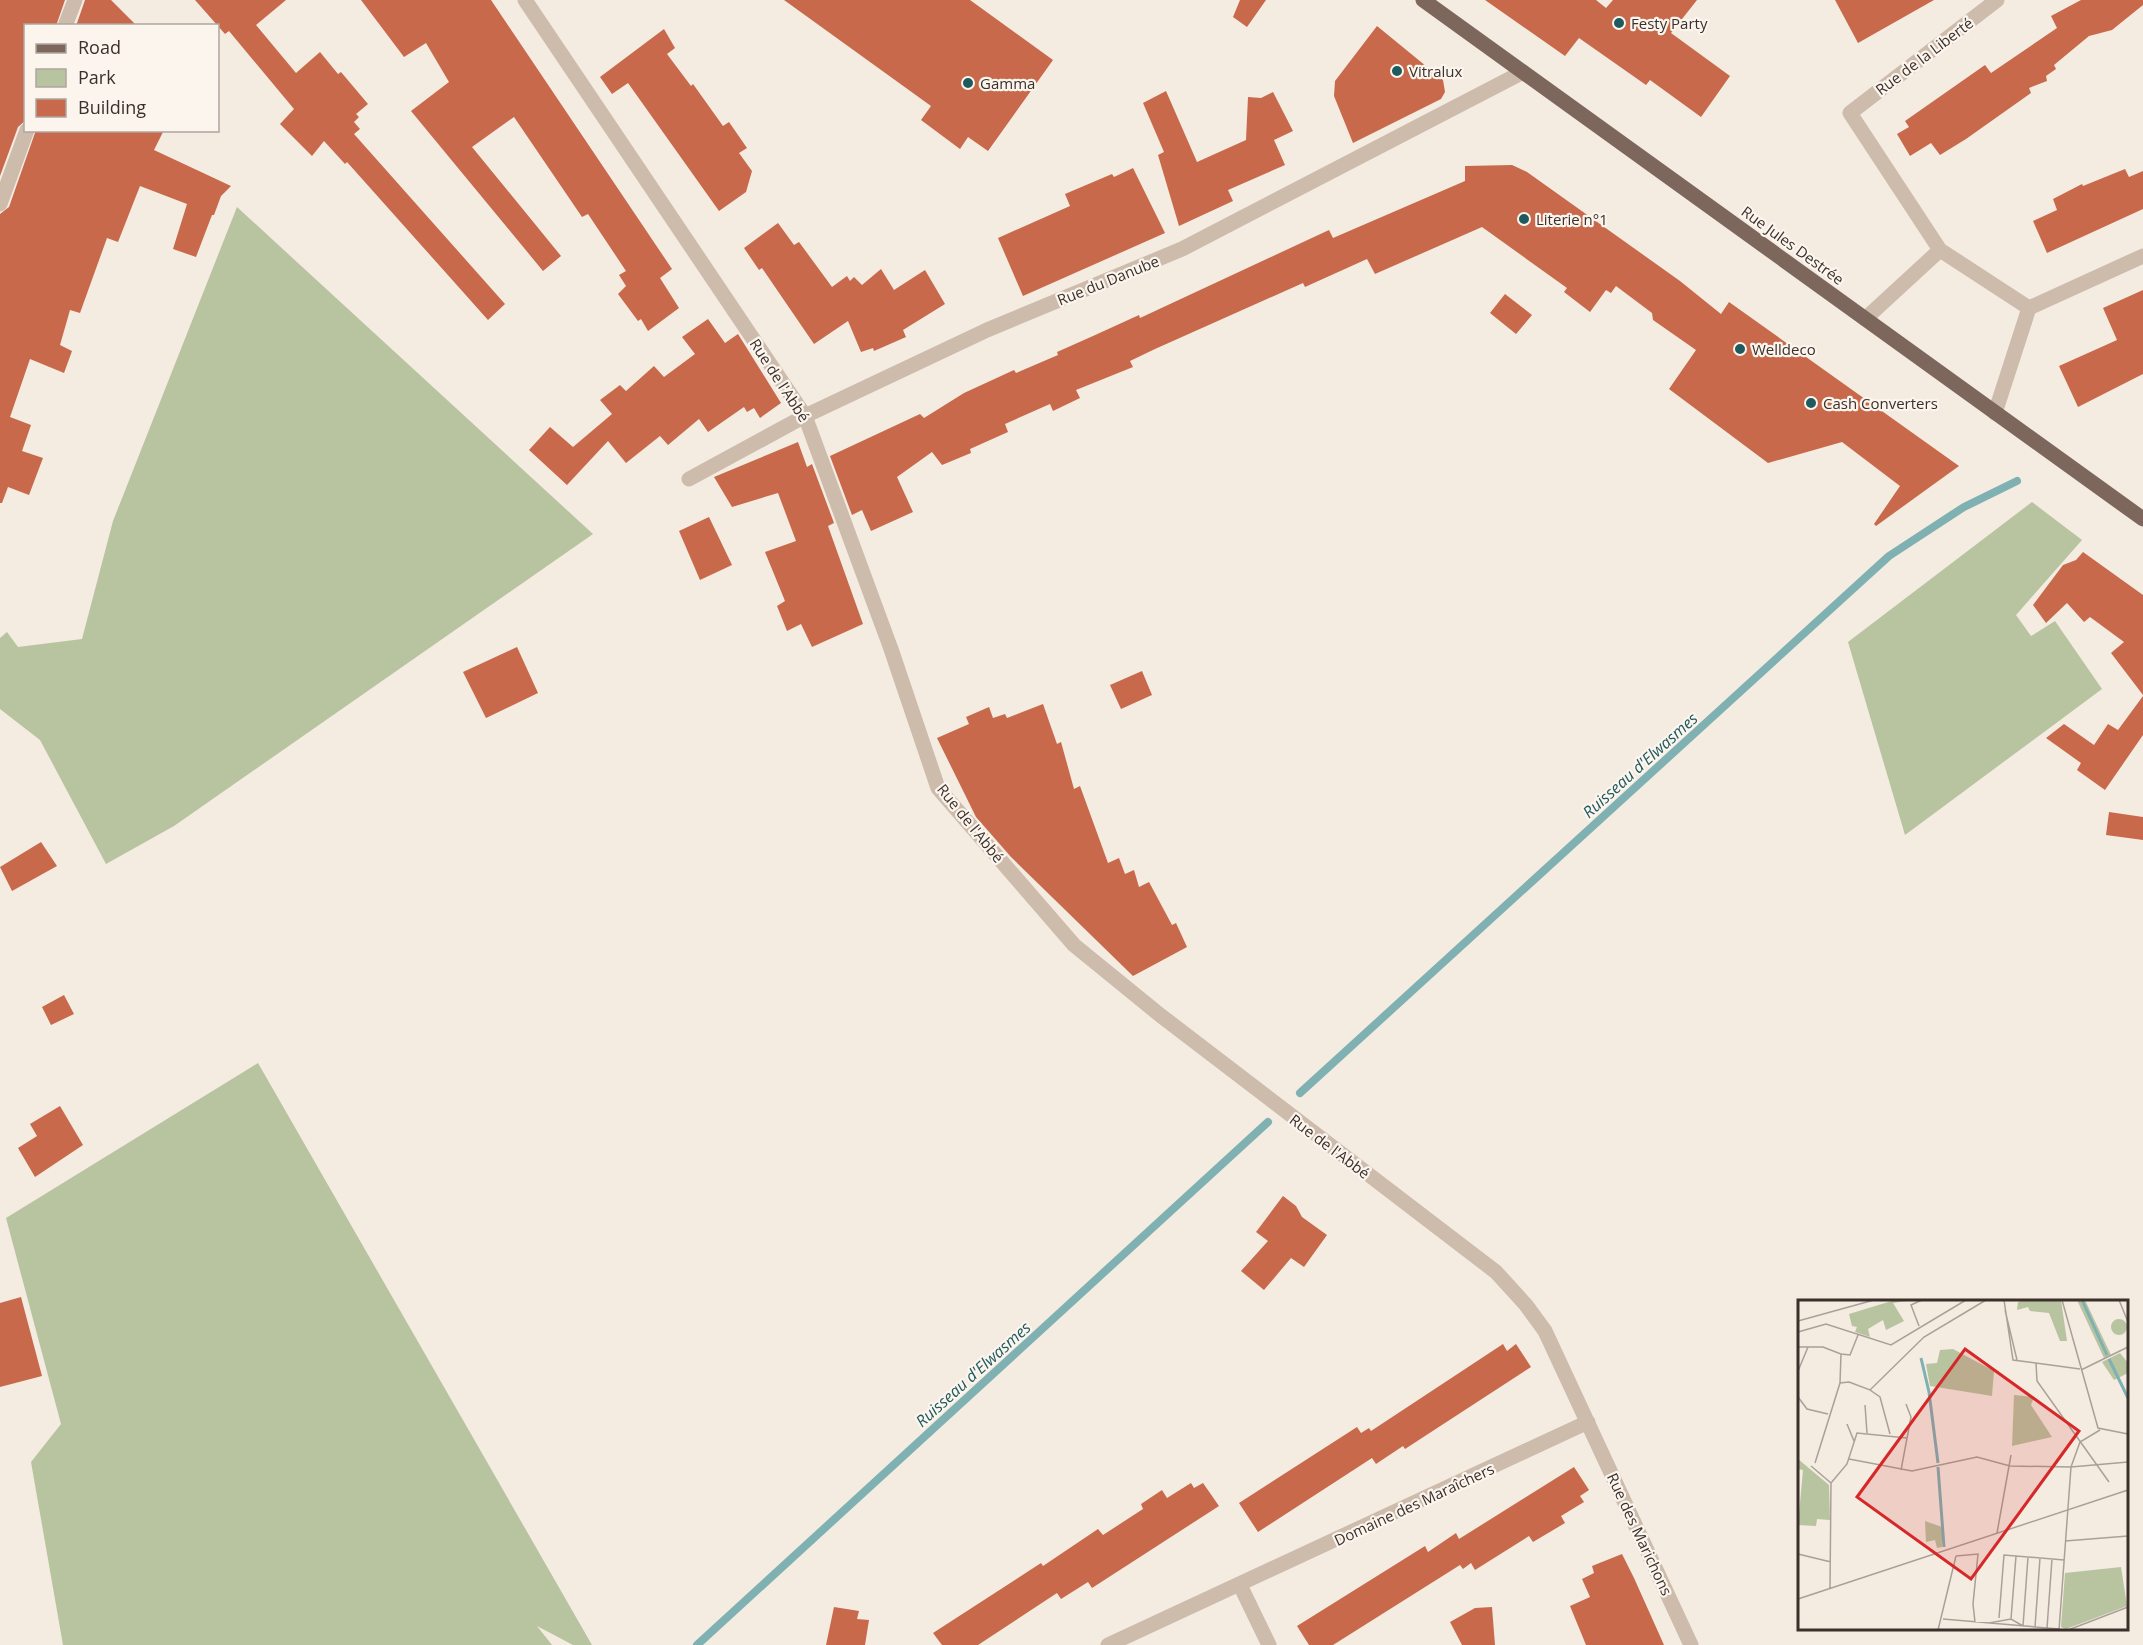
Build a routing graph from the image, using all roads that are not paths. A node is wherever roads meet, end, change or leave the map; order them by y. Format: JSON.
{"nodes":[{"id":1,"x":75,"y":0,"type":"edge"},
{"id":2,"x":525,"y":0,"type":"edge"},
{"id":3,"x":1423,"y":0,"type":"edge"},
{"id":4,"x":1997,"y":0,"type":"edge"},
{"id":5,"x":66,"y":24,"type":"edge"},
{"id":6,"x":1523,"y":72,"type":"junction"},
{"id":7,"x":26,"y":132,"type":"edge"},
{"id":8,"x":0,"y":204,"type":"edge"},
{"id":9,"x":1940,"y":250,"type":"junction"},
{"id":10,"x":2143,"y":256,"type":"edge"},
{"id":11,"x":2029,"y":308,"type":"junction"},
{"id":12,"x":1864,"y":319,"type":"junction"},
{"id":13,"x":1995,"y":413,"type":"junction"},
{"id":14,"x":805,"y":416,"type":"junction"},
{"id":15,"x":689,"y":479,"type":"dead end"},
{"id":16,"x":2143,"y":519,"type":"edge"},
{"id":17,"x":1588,"y":1422,"type":"junction"},
{"id":18,"x":1240,"y":1585,"type":"junction"},
{"id":19,"x":1108,"y":1645,"type":"edge"},
{"id":20,"x":1269,"y":1645,"type":"edge"},
{"id":21,"x":1691,"y":1645,"type":"edge"}],
"edges":[{"from":1,"to":5,"type":"street"},
{"from":2,"to":14,"type":"street","name":"Rue de l'Abbé"},
{"from":3,"to":6,"type":"main road","name":"Rue Jules Destrée"},
{"from":4,"to":9,"type":"street","name":"Rue de la Liberté"},
{"from":6,"to":12,"type":"main road","name":"Rue Jules Destrée"},
{"from":6,"to":14,"type":"street","name":"Rue du Danube"},
{"from":7,"to":8,"type":"street"},
{"from":9,"to":11,"type":"street"},
{"from":9,"to":12,"type":"street"},
{"from":10,"to":11,"type":"street"},
{"from":11,"to":13,"type":"street"},
{"from":12,"to":13,"type":"main road","name":"Rue Jules Destrée"},
{"from":13,"to":16,"type":"main road","name":"Rue Jules Destrée"},
{"from":14,"to":15,"type":"street","name":"Rue du Danube"},
{"from":14,"to":17,"type":"street","name":"Rue de l'Abbé"},
{"from":17,"to":18,"type":"street","name":"Domaine des Maraîchers"},
{"from":17,"to":21,"type":"street","name":"Rue des Marichons"},
{"from":18,"to":19,"type":"street","name":"Domaine des Maraîchers"},
{"from":18,"to":20,"type":"street"}]}
